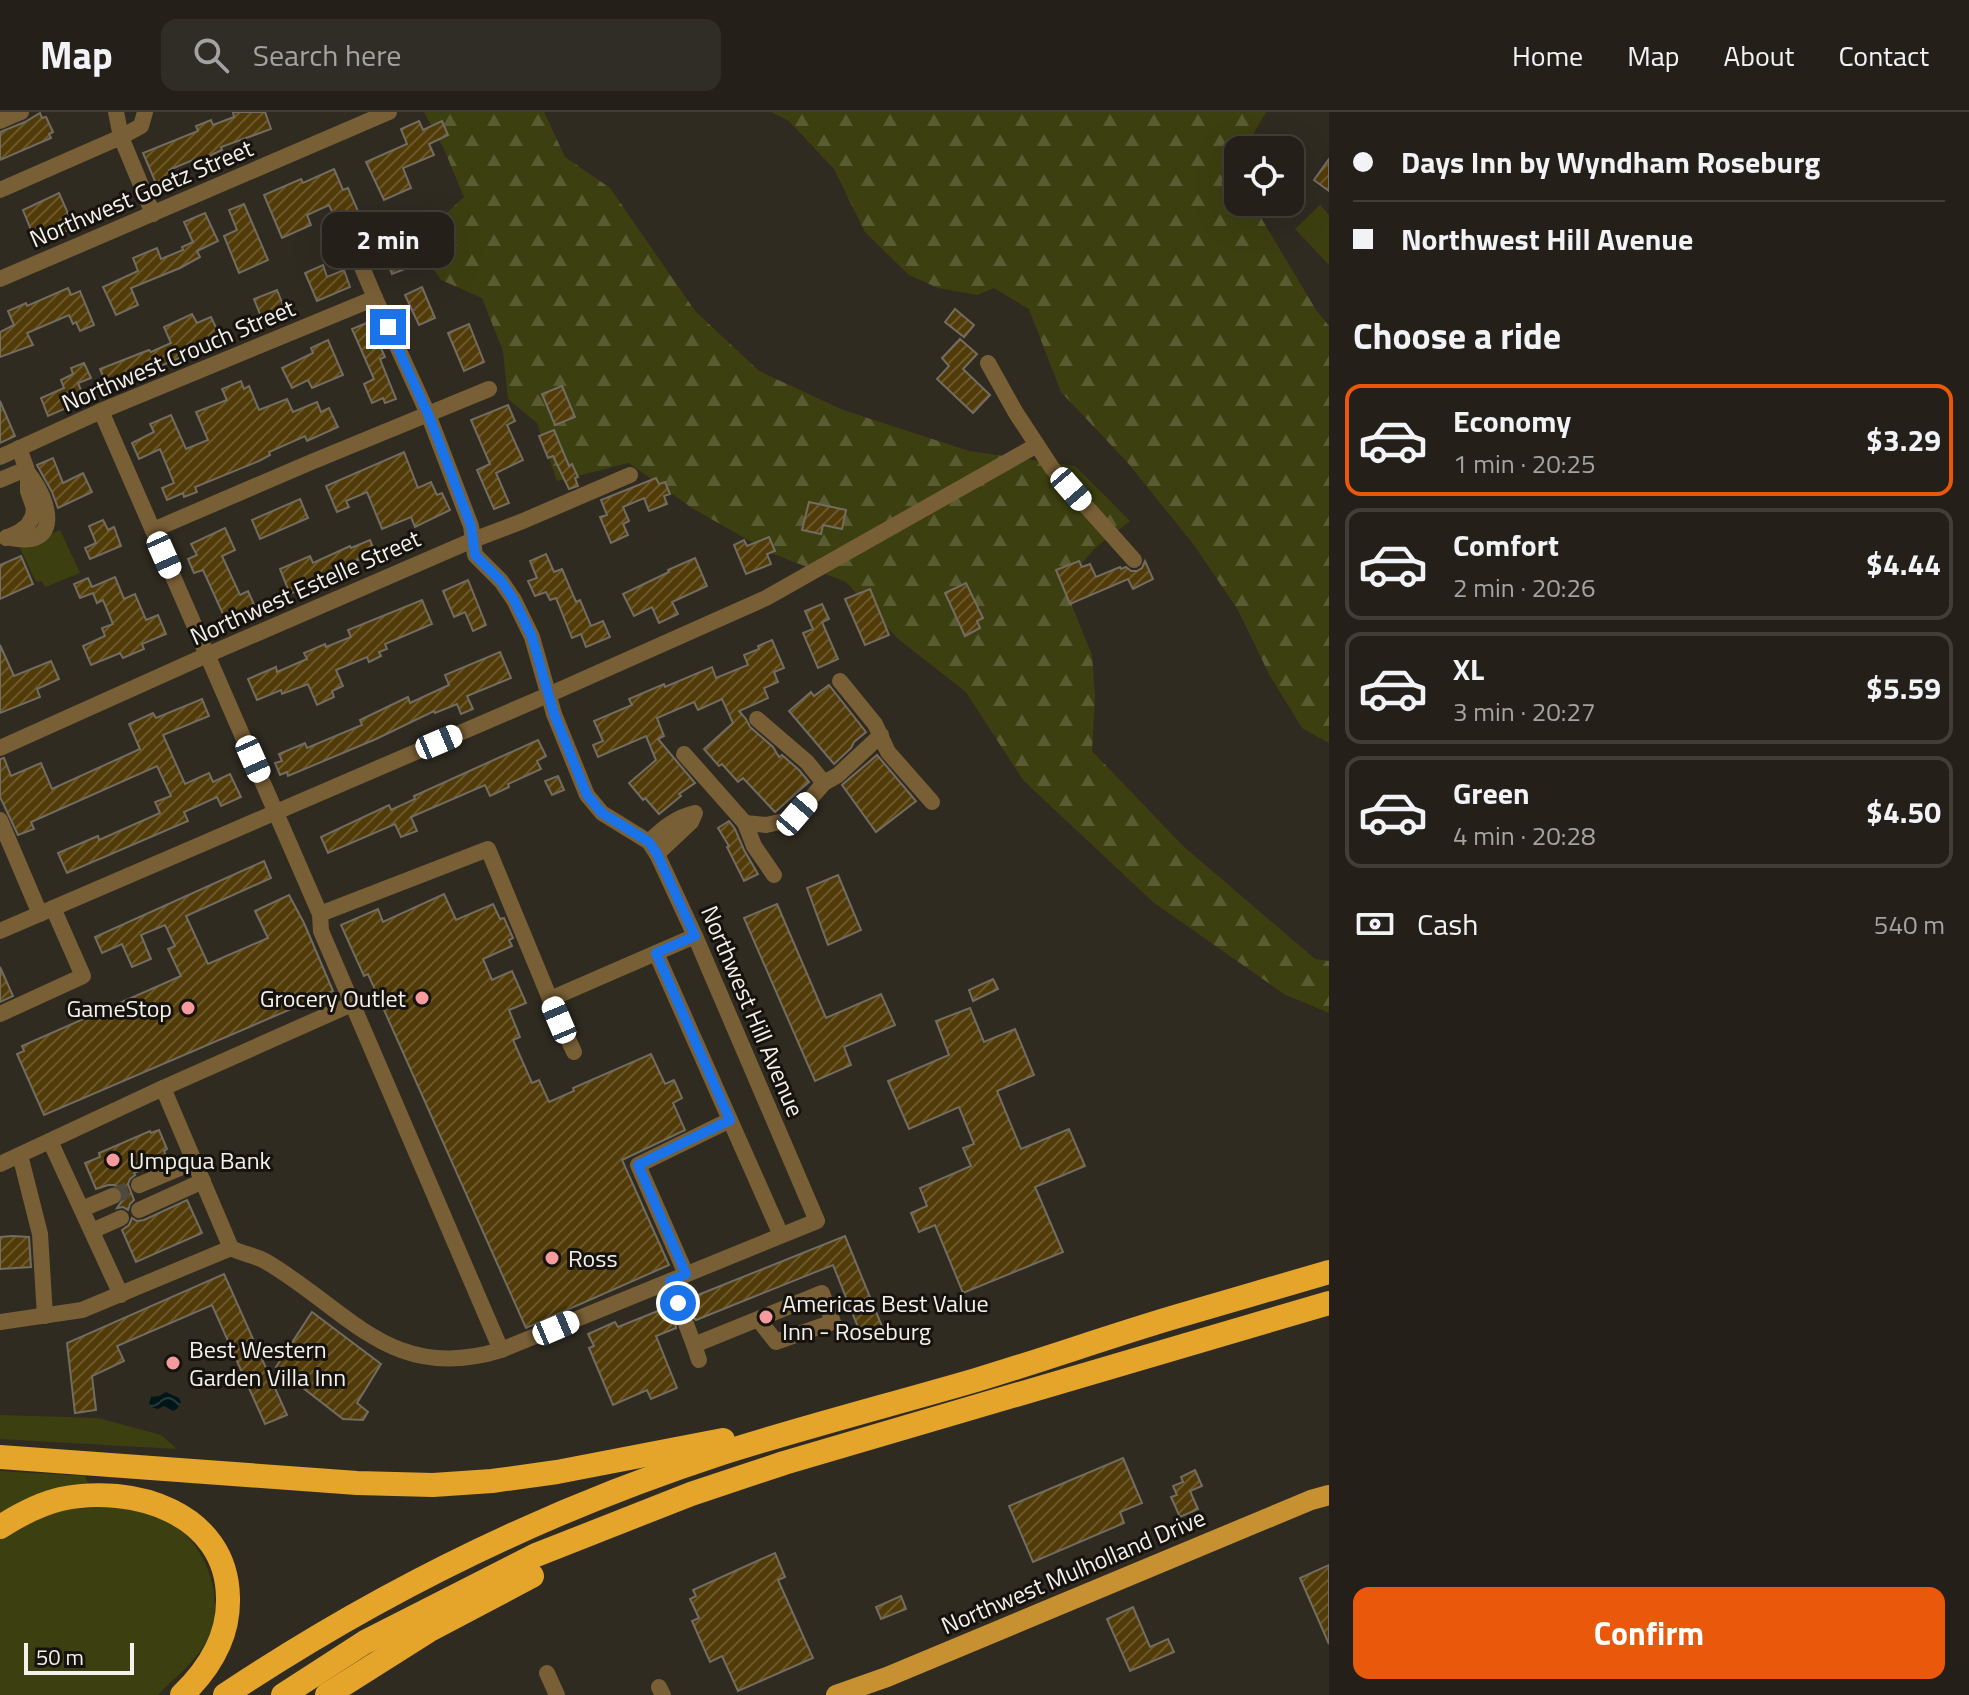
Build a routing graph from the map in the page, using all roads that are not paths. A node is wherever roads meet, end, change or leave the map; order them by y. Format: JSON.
{"nodes":[{"id":1,"x":21,"y":112,"type":"edge"},
{"id":2,"x":116,"y":112,"type":"edge"},
{"id":3,"x":145,"y":112,"type":"edge"},
{"id":4,"x":389,"y":112,"type":"edge"},
{"id":5,"x":0,"y":121,"type":"edge"},
{"id":6,"x":121,"y":137,"type":"junction"},
{"id":7,"x":0,"y":190,"type":"edge"},
{"id":8,"x":153,"y":214,"type":"junction"},
{"id":9,"x":348,"y":234,"type":"dead end"},
{"id":10,"x":0,"y":279,"type":"edge"},
{"id":11,"x":375,"y":298,"type":"junction"},
{"id":12,"x":988,"y":363,"type":"dead end"},
{"id":13,"x":489,"y":389,"type":"dead end"},
{"id":14,"x":101,"y":411,"type":"junction"},
{"id":15,"x":428,"y":414,"type":"junction"},
{"id":16,"x":1037,"y":445,"type":"junction"},
{"id":17,"x":19,"y":448,"type":"junction"},
{"id":18,"x":0,"y":457,"type":"edge"},
{"id":19,"x":28,"y":473,"type":"junction"},
{"id":20,"x":630,"y":475,"type":"dead end"},
{"id":21,"x":0,"y":480,"type":"edge"},
{"id":22,"x":153,"y":530,"type":"junction"},
{"id":23,"x":4,"y":538,"type":"edge"},
{"id":24,"x":473,"y":540,"type":"junction"},
{"id":25,"x":1134,"y":560,"type":"dead end"},
{"id":26,"x":207,"y":655,"type":"junction"},
{"id":27,"x":840,"y":681,"type":"dead end"},
{"id":28,"x":548,"y":695,"type":"junction"},
{"id":29,"x":757,"y":719,"type":"dead end"},
{"id":30,"x":881,"y":735,"type":"junction"},
{"id":31,"x":0,"y":748,"type":"edge"},
{"id":32,"x":684,"y":754,"type":"dead end"},
{"id":33,"x":824,"y":783,"type":"junction"},
{"id":34,"x":724,"y":800,"type":"junction"},
{"id":35,"x":932,"y":802,"type":"dead end"},
{"id":36,"x":275,"y":811,"type":"junction"},
{"id":37,"x":0,"y":820,"type":"edge"},
{"id":38,"x":745,"y":823,"type":"junction"},
{"id":39,"x":653,"y":848,"type":"junction"},
{"id":40,"x":774,"y":875,"type":"dead end"},
{"id":41,"x":46,"y":911,"type":"junction"},
{"id":42,"x":320,"y":914,"type":"junction"},
{"id":43,"x":0,"y":931,"type":"edge"},
{"id":44,"x":695,"y":936,"type":"junction"},
{"id":45,"x":656,"y":953,"type":"junction"},
{"id":46,"x":550,"y":999,"type":"junction"},
{"id":47,"x":352,"y":1004,"type":"junction"},
{"id":48,"x":0,"y":1014,"type":"edge"},
{"id":49,"x":574,"y":1052,"type":"dead end"},
{"id":50,"x":163,"y":1088,"type":"junction"},
{"id":51,"x":730,"y":1120,"type":"junction"},
{"id":52,"x":50,"y":1141,"type":"junction"},
{"id":53,"x":20,"y":1155,"type":"junction"},
{"id":54,"x":194,"y":1162,"type":"junction"},
{"id":55,"x":0,"y":1164,"type":"edge"},
{"id":56,"x":203,"y":1181,"type":"junction"},
{"id":57,"x":139,"y":1185,"type":"tunnel mouth"},
{"id":58,"x":113,"y":1196,"type":"tunnel mouth"},
{"id":59,"x":82,"y":1209,"type":"junction"},
{"id":60,"x":139,"y":1210,"type":"dead end"},
{"id":61,"x":121,"y":1218,"type":"dead end"},
{"id":62,"x":92,"y":1231,"type":"junction"},
{"id":63,"x":781,"y":1235,"type":"junction"},
{"id":64,"x":231,"y":1248,"type":"junction"},
{"id":65,"x":1329,"y":1272,"type":"edge"},
{"id":66,"x":686,"y":1274,"type":"junction"},
{"id":67,"x":670,"y":1281,"type":"junction"},
{"id":68,"x":121,"y":1295,"type":"junction"},
{"id":69,"x":678,"y":1303,"type":"dead end"},
{"id":70,"x":1329,"y":1303,"type":"edge"},
{"id":71,"x":45,"y":1316,"type":"junction"},
{"id":72,"x":758,"y":1319,"type":"dead end"},
{"id":73,"x":0,"y":1322,"type":"edge"},
{"id":74,"x":686,"y":1324,"type":"dead end"},
{"id":75,"x":501,"y":1350,"type":"junction"},
{"id":76,"x":847,"y":1415,"type":"junction"},
{"id":77,"x":0,"y":1457,"type":"edge"},
{"id":78,"x":691,"y":1494,"type":"junction"},
{"id":79,"x":1329,"y":1495,"type":"edge"},
{"id":80,"x":0,"y":1527,"type":"edge"},
{"id":81,"x":547,"y":1673,"type":"dead end"},
{"id":82,"x":182,"y":1695,"type":"edge"},
{"id":83,"x":225,"y":1695,"type":"edge"},
{"id":84,"x":283,"y":1695,"type":"edge"},
{"id":85,"x":327,"y":1695,"type":"edge"},
{"id":86,"x":557,"y":1695,"type":"edge"},
{"id":87,"x":836,"y":1695,"type":"edge"}],
"edges":[{"from":1,"to":5,"type":"street"},
{"from":2,"to":6,"type":"street"},
{"from":3,"to":6,"type":"street"},
{"from":4,"to":8,"type":"street","name":"Northwest Goetz Street"},
{"from":6,"to":7,"type":"street"},
{"from":6,"to":8,"type":"street"},
{"from":8,"to":10,"type":"street","name":"Northwest Goetz Street"},
{"from":9,"to":11,"type":"street"},
{"from":11,"to":14,"type":"street","name":"Northwest Crouch Street"},
{"from":11,"to":15,"type":"street"},
{"from":12,"to":16,"type":"street"},
{"from":13,"to":15,"type":"street"},
{"from":14,"to":17,"type":"street","name":"Northwest Crouch Street"},
{"from":14,"to":22,"type":"street"},
{"from":15,"to":22,"type":"street"},
{"from":15,"to":24,"type":"street"},
{"from":16,"to":25,"type":"street"},
{"from":16,"to":28,"type":"street"},
{"from":17,"to":18,"type":"street","name":"Northwest Crouch Street"},
{"from":17,"to":19,"type":"street"},
{"from":19,"to":21,"type":"street"},
{"from":19,"to":23,"type":"street"},
{"from":20,"to":24,"type":"street","name":"Northwest Estelle Street"},
{"from":22,"to":26,"type":"street"},
{"from":24,"to":26,"type":"street","name":"Northwest Estelle Street"},
{"from":24,"to":28,"type":"street"},
{"from":26,"to":31,"type":"street","name":"Northwest Estelle Street"},
{"from":26,"to":36,"type":"street"},
{"from":27,"to":30,"type":"street"},
{"from":28,"to":36,"type":"street"},
{"from":28,"to":39,"type":"street"},
{"from":29,"to":33,"type":"street"},
{"from":30,"to":33,"type":"street"},
{"from":30,"to":35,"type":"street"},
{"from":32,"to":34,"type":"street"},
{"from":33,"to":38,"type":"street"},
{"from":34,"to":38,"type":"street"},
{"from":34,"to":39,"type":"street"},
{"from":36,"to":41,"type":"street"},
{"from":36,"to":42,"type":"street"},
{"from":37,"to":41,"type":"street"},
{"from":38,"to":40,"type":"street"},
{"from":39,"to":44,"type":"street","name":"Northwest Hill Avenue"},
{"from":41,"to":43,"type":"street"},
{"from":41,"to":48,"type":"street"},
{"from":42,"to":46,"type":"street"},
{"from":42,"to":47,"type":"street"},
{"from":44,"to":45,"type":"street"},
{"from":44,"to":63,"type":"street","name":"Northwest Hill Avenue"},
{"from":45,"to":46,"type":"street"},
{"from":45,"to":51,"type":"street"},
{"from":46,"to":49,"type":"street"},
{"from":47,"to":50,"type":"street"},
{"from":47,"to":75,"type":"street"},
{"from":50,"to":52,"type":"street"},
{"from":50,"to":54,"type":"street"},
{"from":51,"to":63,"type":"street"},
{"from":51,"to":66,"type":"street"},
{"from":52,"to":53,"type":"street"},
{"from":52,"to":59,"type":"street"},
{"from":53,"to":55,"type":"street"},
{"from":53,"to":71,"type":"street"},
{"from":54,"to":56,"type":"street"},
{"from":54,"to":57,"type":"street"},
{"from":56,"to":60,"type":"street"},
{"from":56,"to":64,"type":"street"},
{"from":58,"to":59,"type":"street"},
{"from":59,"to":62,"type":"street"},
{"from":61,"to":62,"type":"street"},
{"from":62,"to":68,"type":"street"},
{"from":63,"to":66,"type":"street"},
{"from":64,"to":68,"type":"street"},
{"from":64,"to":75,"type":"street"},
{"from":65,"to":76,"type":"highway"},
{"from":66,"to":67,"type":"street"},
{"from":67,"to":69,"type":"street"},
{"from":67,"to":75,"type":"street"},
{"from":68,"to":71,"type":"street"},
{"from":70,"to":78,"type":"highway"},
{"from":71,"to":73,"type":"street"},
{"from":72,"to":74,"type":"street"},
{"from":76,"to":77,"type":"highway"},
{"from":76,"to":83,"type":"highway"},
{"from":78,"to":84,"type":"highway"},
{"from":78,"to":85,"type":"highway"},
{"from":79,"to":87,"type":"main road","name":"Northwest Mulholland Drive"},
{"from":80,"to":82,"type":"highway"},
{"from":81,"to":86,"type":"street"}]}
